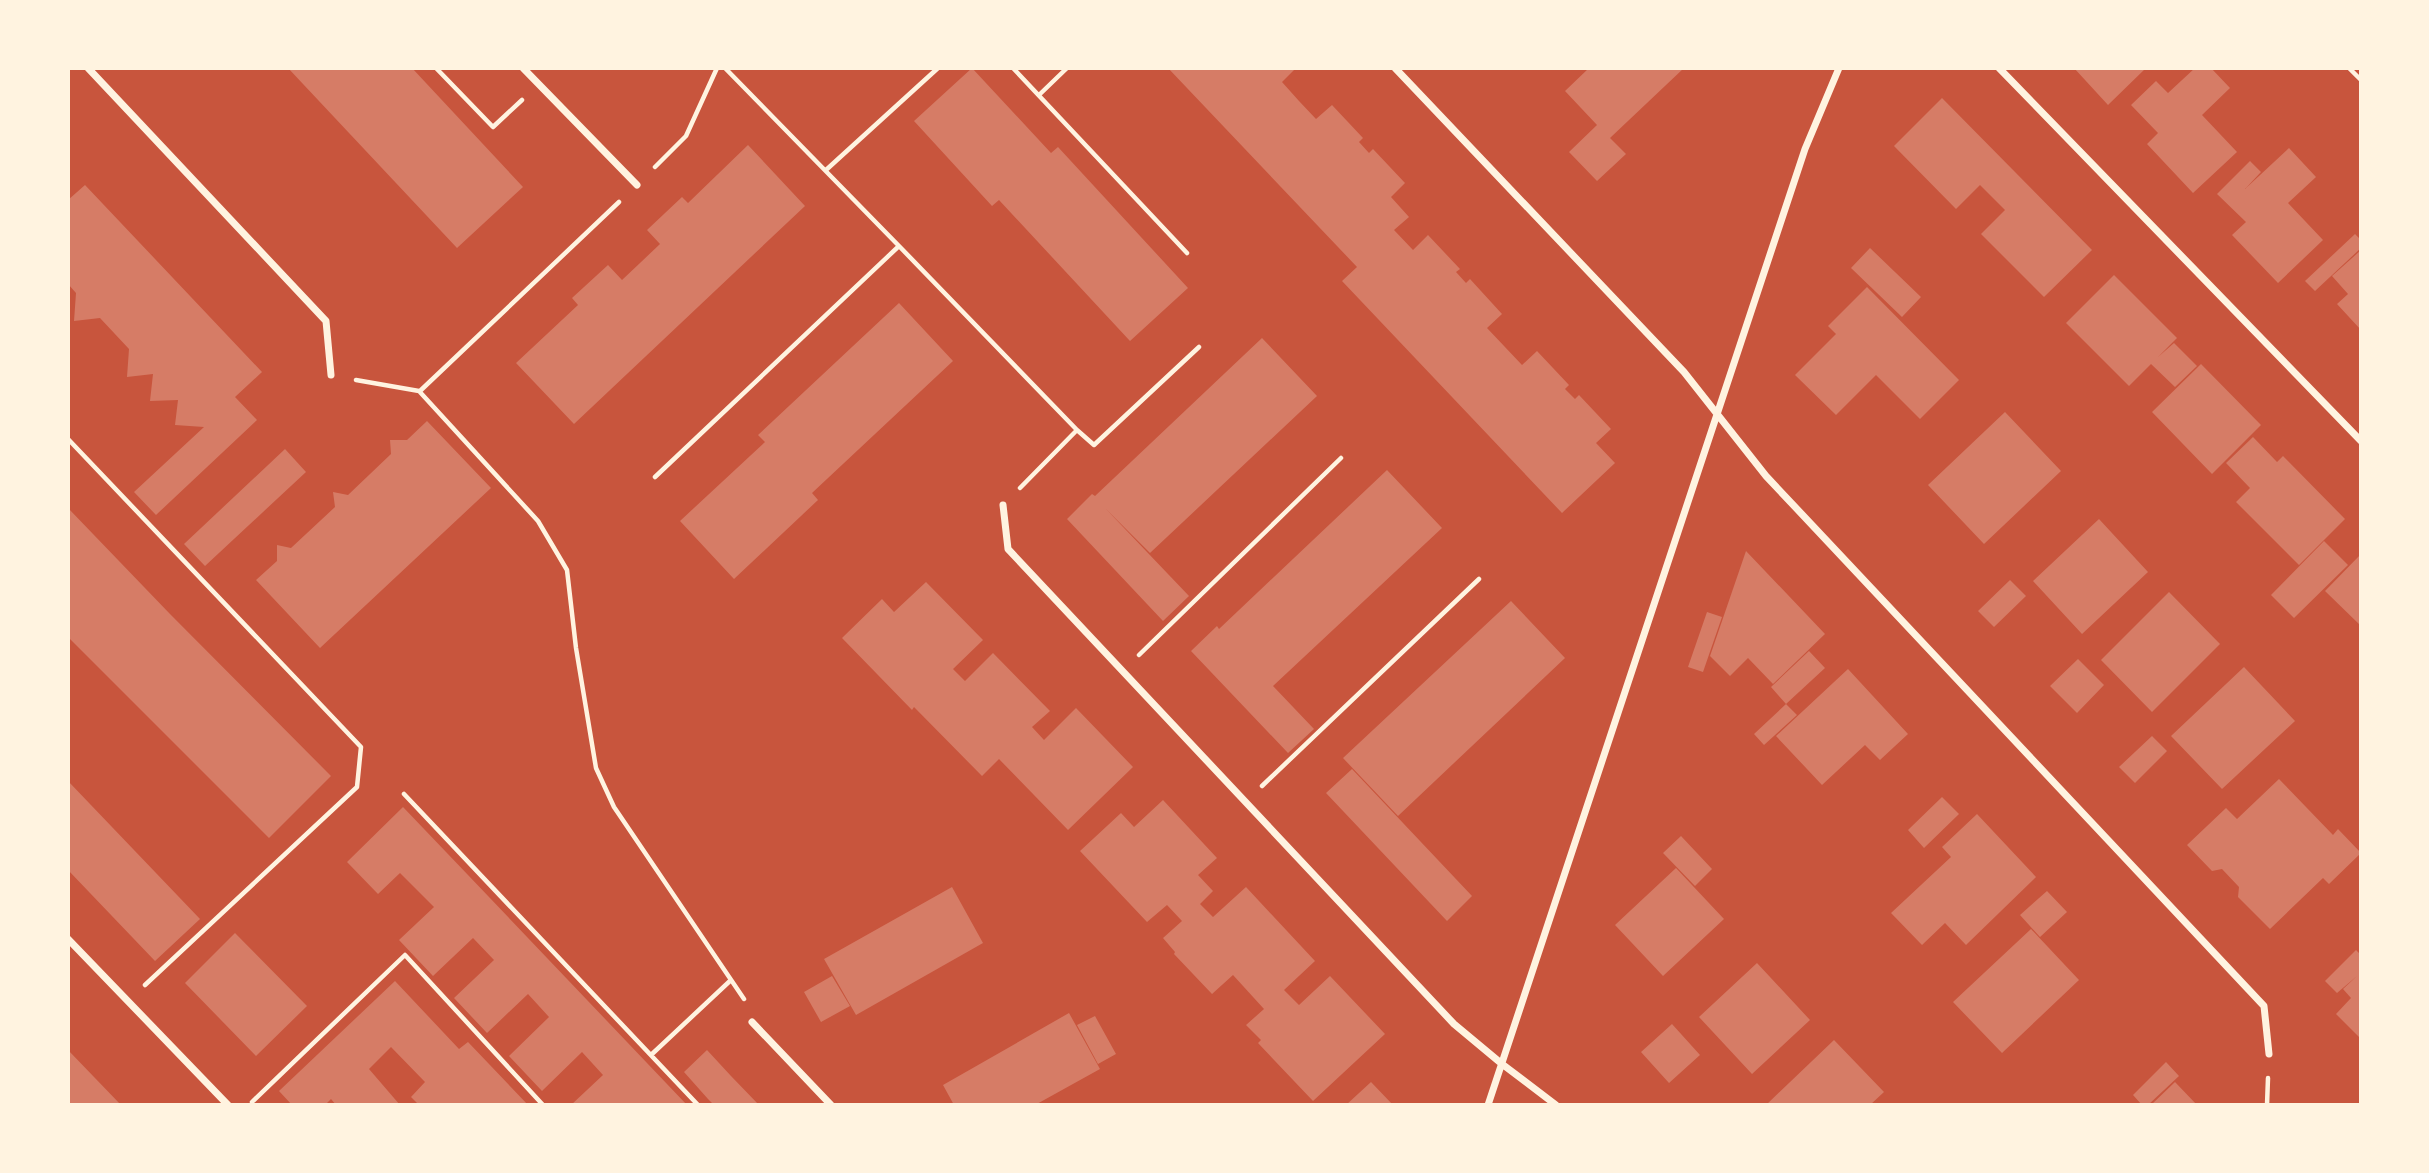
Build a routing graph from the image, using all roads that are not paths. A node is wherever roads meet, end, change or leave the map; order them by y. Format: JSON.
{"nodes":[{"id":1,"x":88,"y":68,"type":"edge"},
{"id":2,"x":523,"y":68,"type":"edge"},
{"id":3,"x":1395,"y":68,"type":"edge"},
{"id":4,"x":1839,"y":68,"type":"edge"},
{"id":5,"x":1998,"y":68,"type":"edge"},
{"id":6,"x":637,"y":185,"type":"road end"},
{"id":7,"x":331,"y":375,"type":"road end"},
{"id":8,"x":1718,"y":417,"type":"junction"},
{"id":9,"x":2361,"y":441,"type":"edge"},
{"id":10,"x":1003,"y":505,"type":"road end"},
{"id":11,"x":68,"y":939,"type":"edge"},
{"id":12,"x":752,"y":1023,"type":"dead end"},
{"id":13,"x":2269,"y":1054,"type":"dead end"},
{"id":14,"x":1502,"y":1064,"type":"junction"},
{"id":15,"x":228,"y":1105,"type":"edge"},
{"id":16,"x":831,"y":1105,"type":"edge"},
{"id":17,"x":1488,"y":1105,"type":"edge"},
{"id":18,"x":1556,"y":1105,"type":"edge"}],
"edges":[{"from":1,"to":7,"type":"street"},
{"from":2,"to":6,"type":"street"},
{"from":3,"to":8,"type":"street"},
{"from":4,"to":8,"type":"street"},
{"from":5,"to":9,"type":"street"},
{"from":8,"to":13,"type":"street"},
{"from":8,"to":14,"type":"street"},
{"from":10,"to":14,"type":"street"},
{"from":11,"to":15,"type":"street"},
{"from":12,"to":16,"type":"street"},
{"from":14,"to":17,"type":"street"},
{"from":14,"to":18,"type":"street"}]}
